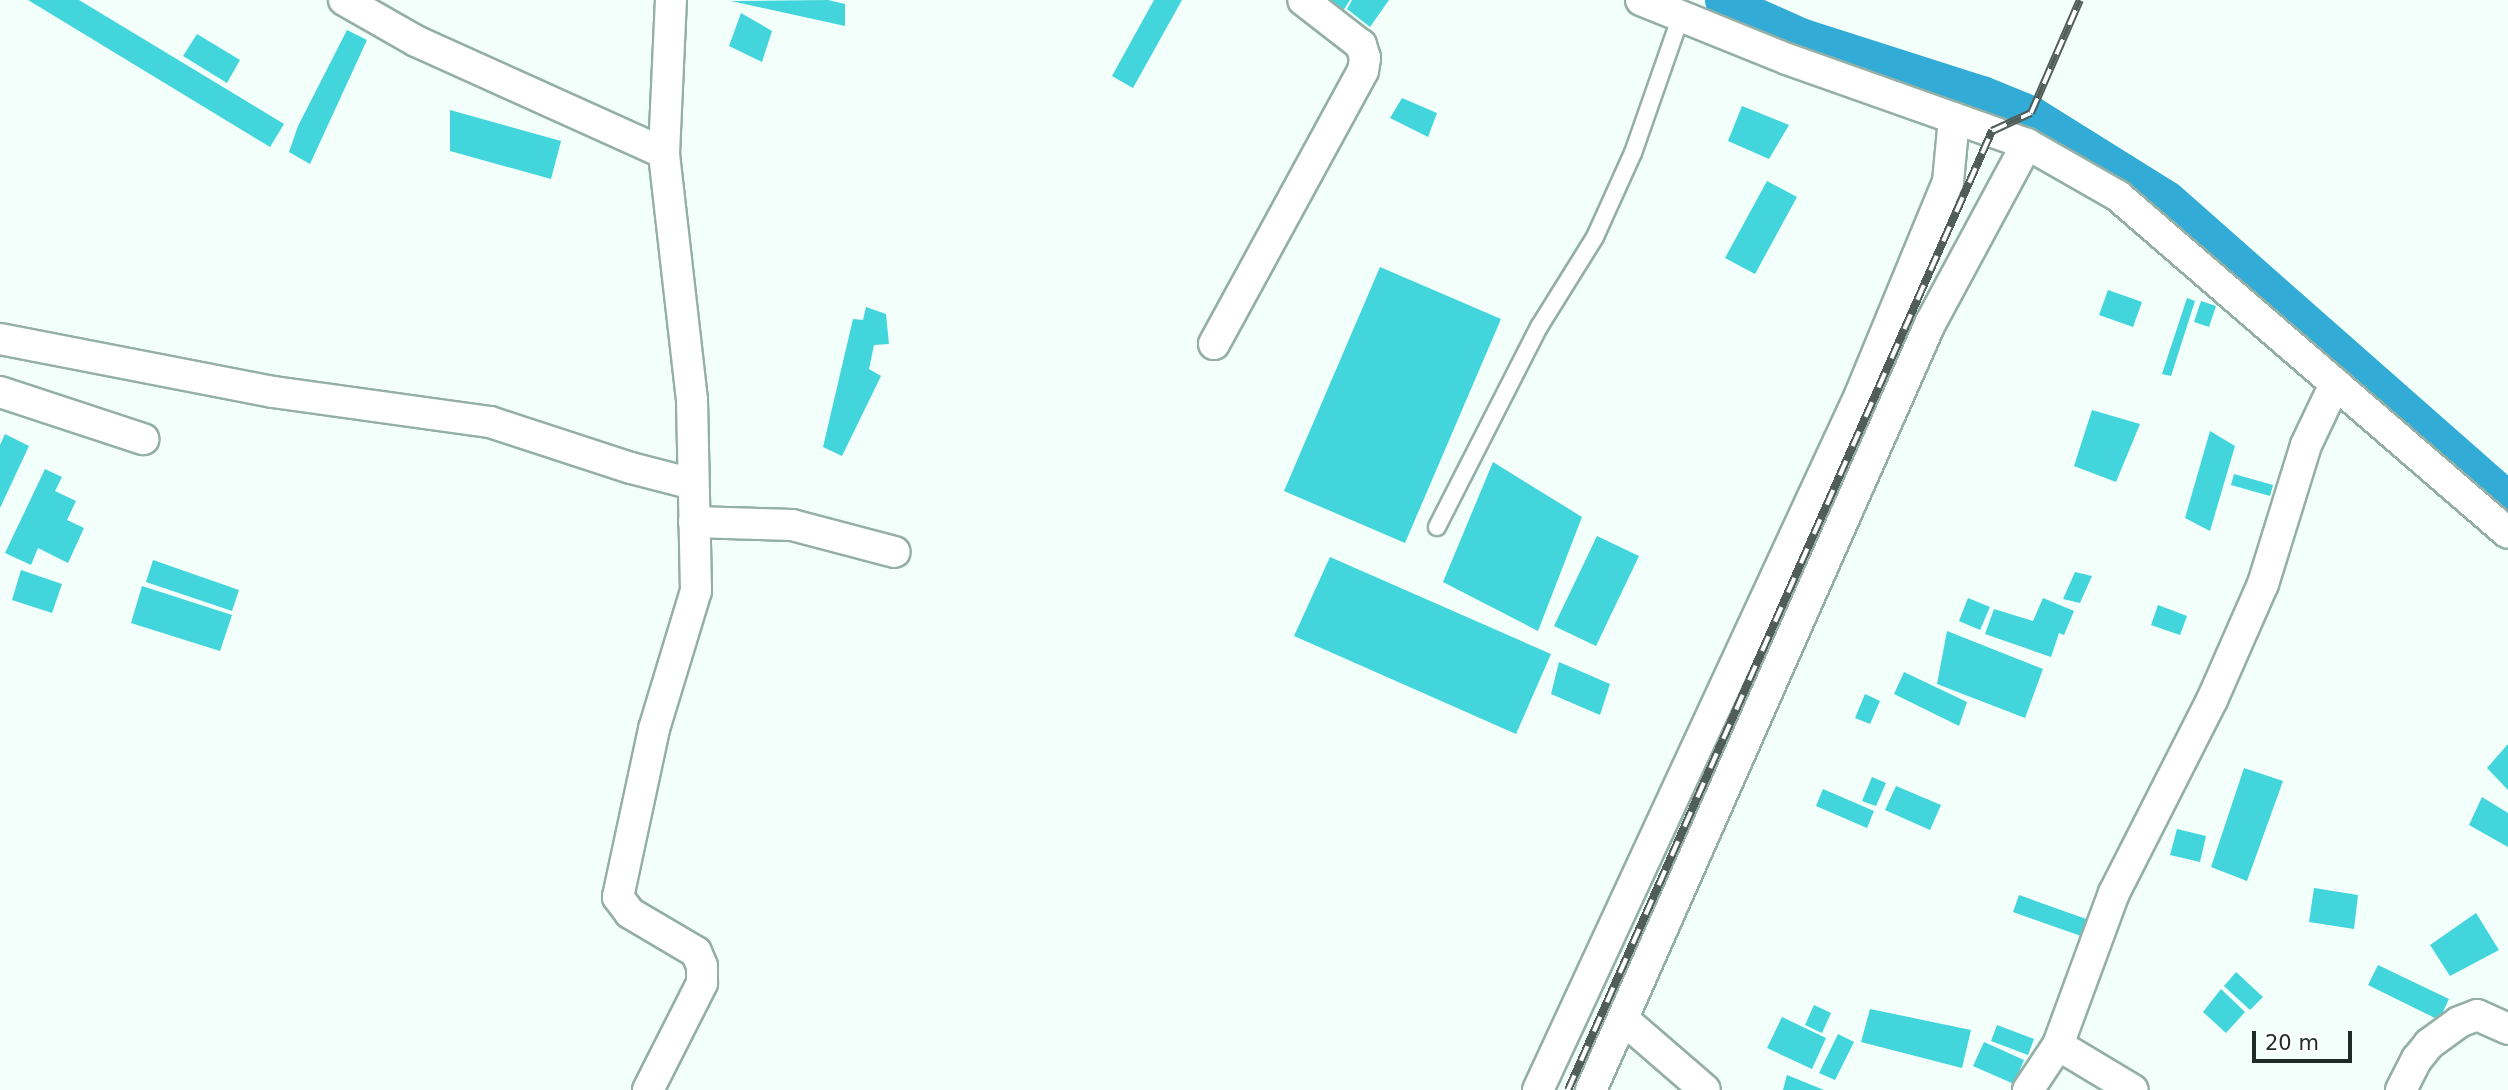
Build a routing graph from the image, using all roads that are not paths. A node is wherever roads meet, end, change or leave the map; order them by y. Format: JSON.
{"nodes":[{"id":1,"x":344,"y":0,"type":"edge"},
{"id":2,"x":671,"y":0,"type":"edge"},
{"id":3,"x":1303,"y":0,"type":"edge"},
{"id":4,"x":1641,"y":0,"type":"edge"},
{"id":5,"x":1681,"y":19,"type":"junction"},
{"id":6,"x":1954,"y":118,"type":"junction"},
{"id":7,"x":2028,"y":144,"type":"junction"},
{"id":8,"x":664,"y":153,"type":"junction"},
{"id":9,"x":0,"y":339,"type":"edge"},
{"id":10,"x":1214,"y":344,"type":"dead end"},
{"id":11,"x":2335,"y":384,"type":"junction"},
{"id":12,"x":0,"y":392,"type":"edge"},
{"id":13,"x":143,"y":439,"type":"dead end"},
{"id":14,"x":693,"y":484,"type":"junction"},
{"id":15,"x":694,"y":522,"type":"junction"},
{"id":16,"x":1437,"y":527,"type":"dead end"},
{"id":17,"x":2508,"y":533,"type":"edge"},
{"id":18,"x":895,"y":552,"type":"dead end"},
{"id":19,"x":1623,"y":1019,"type":"junction"},
{"id":20,"x":2508,"y":1029,"type":"edge"},
{"id":21,"x":2058,"y":1045,"type":"junction"},
{"id":22,"x":648,"y":1090,"type":"edge"},
{"id":23,"x":1538,"y":1090,"type":"edge"},
{"id":24,"x":1591,"y":1090,"type":"edge"},
{"id":25,"x":1705,"y":1090,"type":"edge"},
{"id":26,"x":2028,"y":1090,"type":"edge"},
{"id":27,"x":2133,"y":1090,"type":"edge"},
{"id":28,"x":2401,"y":1090,"type":"edge"}],
"edges":[{"from":1,"to":8,"type":"street"},
{"from":2,"to":8,"type":"street"},
{"from":3,"to":10,"type":"street"},
{"from":4,"to":5,"type":"street"},
{"from":5,"to":6,"type":"street"},
{"from":5,"to":16,"type":"lane"},
{"from":6,"to":7,"type":"street"},
{"from":6,"to":23,"type":"street"},
{"from":7,"to":11,"type":"street"},
{"from":7,"to":19,"type":"street"},
{"from":8,"to":14,"type":"street"},
{"from":9,"to":14,"type":"street"},
{"from":11,"to":17,"type":"street"},
{"from":11,"to":21,"type":"street"},
{"from":12,"to":13,"type":"street"},
{"from":14,"to":15,"type":"street"},
{"from":15,"to":18,"type":"street"},
{"from":15,"to":22,"type":"street"},
{"from":19,"to":24,"type":"street"},
{"from":19,"to":25,"type":"street"},
{"from":20,"to":28,"type":"street"},
{"from":21,"to":26,"type":"street"},
{"from":21,"to":27,"type":"street"}]}
